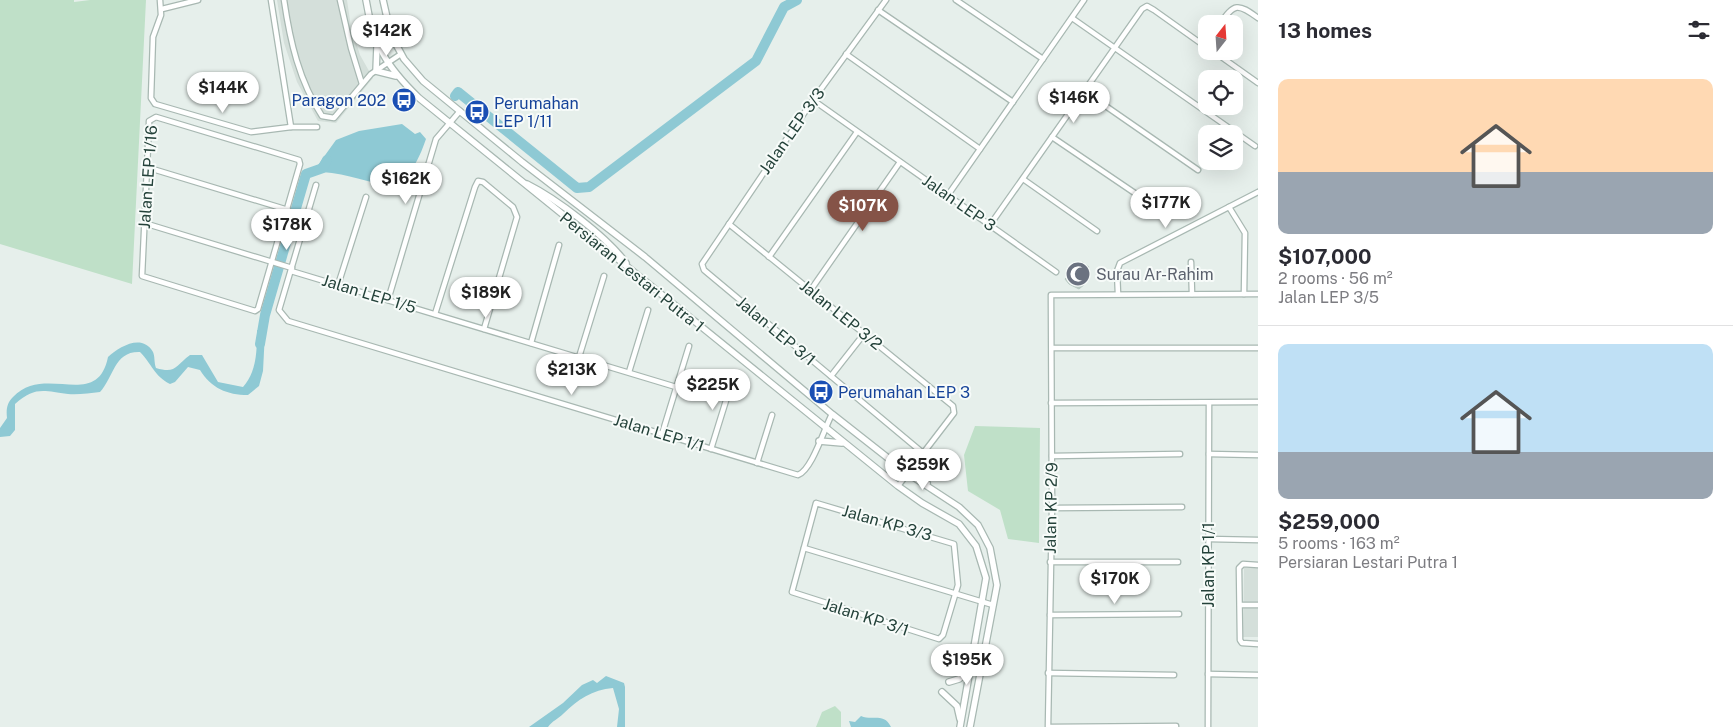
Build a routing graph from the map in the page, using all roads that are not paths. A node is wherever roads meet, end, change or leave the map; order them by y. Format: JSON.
{"nodes":[{"id":1,"x":160,"y":0,"type":"edge"},
{"id":2,"x":169,"y":0,"type":"edge"},
{"id":3,"x":198,"y":0,"type":"edge"},
{"id":4,"x":271,"y":0,"type":"edge"},
{"id":5,"x":284,"y":0,"type":"edge"},
{"id":6,"x":340,"y":0,"type":"edge"},
{"id":7,"x":366,"y":0,"type":"edge"},
{"id":8,"x":384,"y":0,"type":"edge"},
{"id":9,"x":886,"y":0,"type":"edge"},
{"id":10,"x":956,"y":0,"type":"edge"},
{"id":11,"x":1084,"y":0,"type":"edge"},
{"id":12,"x":170,"y":7,"type":"junction"},
{"id":13,"x":162,"y":9,"type":"junction"},
{"id":14,"x":878,"y":10,"type":"junction"},
{"id":15,"x":1226,"y":15,"type":"edge"},
{"id":16,"x":1072,"y":18,"type":"junction"},
{"id":17,"x":1258,"y":18,"type":"edge"},
{"id":18,"x":1198,"y":41,"type":"edge"},
{"id":19,"x":376,"y":44,"type":"junction"},
{"id":20,"x":1115,"y":48,"type":"junction"},
{"id":21,"x":401,"y":54,"type":"junction"},
{"id":22,"x":846,"y":54,"type":"junction"},
{"id":23,"x":1043,"y":59,"type":"junction"},
{"id":24,"x":1226,"y":60,"type":"edge"},
{"id":25,"x":386,"y":63,"type":"junction"},
{"id":26,"x":358,"y":67,"type":"junction"},
{"id":27,"x":373,"y":72,"type":"junction"},
{"id":28,"x":396,"y":76,"type":"junction"},
{"id":29,"x":1258,"y":83,"type":"edge"},
{"id":30,"x":362,"y":84,"type":"junction"},
{"id":31,"x":1084,"y":92,"type":"junction"},
{"id":32,"x":813,"y":100,"type":"junction"},
{"id":33,"x":1013,"y":102,"type":"junction"},
{"id":34,"x":460,"y":111,"type":"junction"},
{"id":35,"x":448,"y":123,"type":"junction"},
{"id":36,"x":291,"y":126,"type":"junction"},
{"id":37,"x":317,"y":127,"type":"dead end"},
{"id":38,"x":857,"y":132,"type":"junction"},
{"id":39,"x":1052,"y":137,"type":"junction"},
{"id":40,"x":1256,"y":146,"type":"dead end"},
{"id":41,"x":980,"y":149,"type":"junction"},
{"id":42,"x":900,"y":162,"type":"junction"},
{"id":43,"x":146,"y":167,"type":"junction"},
{"id":44,"x":1198,"y":170,"type":"dead end"},
{"id":45,"x":1023,"y":179,"type":"junction"},
{"id":46,"x":316,"y":185,"type":"dead end"},
{"id":47,"x":1258,"y":192,"type":"edge"},
{"id":48,"x":948,"y":195,"type":"junction"},
{"id":49,"x":366,"y":197,"type":"dead end"},
{"id":50,"x":1145,"y":200,"type":"dead end"},
{"id":51,"x":1229,"y":206,"type":"junction"},
{"id":52,"x":288,"y":210,"type":"junction"},
{"id":53,"x":144,"y":223,"type":"junction"},
{"id":54,"x":728,"y":224,"type":"junction"},
{"id":55,"x":990,"y":226,"type":"junction"},
{"id":56,"x":1097,"y":231,"type":"dead end"},
{"id":57,"x":559,"y":245,"type":"dead end"},
{"id":58,"x":769,"y":257,"type":"junction"},
{"id":59,"x":274,"y":262,"type":"junction"},
{"id":60,"x":1191,"y":262,"type":"dead end"},
{"id":61,"x":702,"y":264,"type":"joint"},
{"id":62,"x":290,"y":268,"type":"junction"},
{"id":63,"x":1056,"y":272,"type":"dead end"},
{"id":64,"x":604,"y":276,"type":"dead end"},
{"id":65,"x":338,"y":285,"type":"junction"},
{"id":66,"x":810,"y":291,"type":"junction"},
{"id":67,"x":1118,"y":294,"type":"junction"},
{"id":68,"x":1192,"y":294,"type":"junction"},
{"id":69,"x":1244,"y":294,"type":"junction"},
{"id":70,"x":1258,"y":294,"type":"edge"},
{"id":71,"x":388,"y":300,"type":"junction"},
{"id":72,"x":648,"y":310,"type":"dead end"},
{"id":73,"x":435,"y":314,"type":"junction"},
{"id":74,"x":484,"y":329,"type":"junction"},
{"id":75,"x":864,"y":334,"type":"junction"},
{"id":76,"x":532,"y":343,"type":"junction"},
{"id":77,"x":689,"y":346,"type":"dead end"},
{"id":78,"x":1052,"y":348,"type":"junction"},
{"id":79,"x":1258,"y":348,"type":"edge"},
{"id":80,"x":579,"y":357,"type":"junction"},
{"id":81,"x":629,"y":372,"type":"junction"},
{"id":82,"x":831,"y":376,"type":"junction"},
{"id":83,"x":733,"y":378,"type":"dead end"},
{"id":84,"x":676,"y":387,"type":"junction"},
{"id":85,"x":1258,"y":402,"type":"edge"},
{"id":86,"x":1051,"y":403,"type":"junction"},
{"id":87,"x":1209,"y":403,"type":"junction"},
{"id":88,"x":832,"y":414,"type":"junction"},
{"id":89,"x":772,"y":415,"type":"dead end"},
{"id":90,"x":825,"y":428,"type":"junction"},
{"id":91,"x":662,"y":434,"type":"junction"},
{"id":92,"x":819,"y":442,"type":"junction"},
{"id":93,"x":844,"y":443,"type":"junction"},
{"id":94,"x":711,"y":449,"type":"junction"},
{"id":95,"x":923,"y":453,"type":"junction"},
{"id":96,"x":1180,"y":454,"type":"dead end"},
{"id":97,"x":1209,"y":454,"type":"junction"},
{"id":98,"x":1258,"y":454,"type":"edge"},
{"id":99,"x":1052,"y":456,"type":"junction"},
{"id":100,"x":919,"y":459,"type":"junction"},
{"id":101,"x":757,"y":462,"type":"junction"},
{"id":102,"x":907,"y":473,"type":"junction"},
{"id":103,"x":898,"y":486,"type":"junction"},
{"id":104,"x":938,"y":493,"type":"junction"},
{"id":105,"x":1182,"y":507,"type":"dead end"},
{"id":106,"x":1052,"y":508,"type":"junction"},
{"id":107,"x":1208,"y":539,"type":"junction"},
{"id":108,"x":1258,"y":540,"type":"edge"},
{"id":109,"x":804,"y":548,"type":"junction"},
{"id":110,"x":1050,"y":562,"type":"junction"},
{"id":111,"x":1178,"y":562,"type":"dead end"},
{"id":112,"x":1258,"y":565,"type":"edge"},
{"id":113,"x":956,"y":594,"type":"junction"},
{"id":114,"x":983,"y":603,"type":"junction"},
{"id":115,"x":993,"y":605,"type":"junction"},
{"id":116,"x":1240,"y":605,"type":"junction"},
{"id":117,"x":1258,"y":605,"type":"edge"},
{"id":118,"x":1179,"y":614,"type":"dead end"},
{"id":119,"x":1050,"y":615,"type":"junction"},
{"id":120,"x":1258,"y":644,"type":"edge"},
{"id":121,"x":971,"y":669,"type":"junction"},
{"id":122,"x":1048,"y":673,"type":"junction"},
{"id":123,"x":1208,"y":674,"type":"junction"},
{"id":124,"x":1174,"y":675,"type":"dead end"},
{"id":125,"x":1258,"y":675,"type":"edge"},
{"id":126,"x":949,"y":682,"type":"dead end"},
{"id":127,"x":942,"y":692,"type":"dead end"},
{"id":128,"x":960,"y":724,"type":"edge"},
{"id":129,"x":1176,"y":726,"type":"edge"},
{"id":130,"x":970,"y":727,"type":"edge"},
{"id":131,"x":1048,"y":727,"type":"edge"},
{"id":132,"x":1208,"y":727,"type":"edge"}],
"edges":[{"from":1,"to":13,"type":"street"},
{"from":2,"to":12,"type":"street"},
{"from":3,"to":12,"type":"street"},
{"from":4,"to":36,"type":"street"},
{"from":5,"to":30,"type":"street"},
{"from":6,"to":26,"type":"street"},
{"from":7,"to":19,"type":"street"},
{"from":8,"to":21,"type":"street","name":"Persiaran Lestari Putra 1"},
{"from":9,"to":14,"type":"street","name":"Jalan LEP 3/3"},
{"from":10,"to":23,"type":"street"},
{"from":11,"to":16,"type":"street"},
{"from":12,"to":13,"type":"street"},
{"from":13,"to":36,"type":"street"},
{"from":14,"to":22,"type":"street","name":"Jalan LEP 3/3"},
{"from":14,"to":33,"type":"street"},
{"from":15,"to":17,"type":"street"},
{"from":16,"to":20,"type":"street"},
{"from":16,"to":23,"type":"street"},
{"from":18,"to":20,"type":"street"},
{"from":19,"to":25,"type":"street"},
{"from":19,"to":27,"type":"street"},
{"from":20,"to":31,"type":"street"},
{"from":20,"to":40,"type":"street"},
{"from":21,"to":25,"type":"street"},
{"from":21,"to":34,"type":"street","name":"Persiaran Lestari Putra 1"},
{"from":22,"to":32,"type":"street","name":"Jalan LEP 3/3"},
{"from":22,"to":41,"type":"street"},
{"from":23,"to":33,"type":"street"},
{"from":24,"to":29,"type":"street"},
{"from":25,"to":27,"type":"street"},
{"from":25,"to":28,"type":"street"},
{"from":26,"to":27,"type":"street"},
{"from":26,"to":30,"type":"street"},
{"from":27,"to":28,"type":"street"},
{"from":27,"to":30,"type":"street"},
{"from":28,"to":35,"type":"street"},
{"from":31,"to":39,"type":"street"},
{"from":31,"to":44,"type":"street"},
{"from":32,"to":38,"type":"street","name":"Jalan LEP 3"},
{"from":32,"to":54,"type":"street","name":"Jalan LEP 3/3"},
{"from":33,"to":41,"type":"street"},
{"from":34,"to":35,"type":"street"},
{"from":34,"to":88,"type":"street","name":"Persiaran Lestari Putra 1"},
{"from":35,"to":71,"type":"street"},
{"from":35,"to":90,"type":"street","name":"Persiaran Lestari Putra 1"},
{"from":36,"to":37,"type":"street"},
{"from":38,"to":42,"type":"street","name":"Jalan LEP 3"},
{"from":38,"to":58,"type":"street"},
{"from":39,"to":45,"type":"street"},
{"from":39,"to":50,"type":"street"},
{"from":41,"to":48,"type":"street"},
{"from":42,"to":48,"type":"street","name":"Jalan LEP 3"},
{"from":42,"to":66,"type":"street"},
{"from":43,"to":52,"type":"street"},
{"from":43,"to":52,"type":"street","name":"Jalan LEP 1/16"},
{"from":43,"to":53,"type":"street","name":"Jalan LEP 1/16"},
{"from":45,"to":55,"type":"street"},
{"from":45,"to":56,"type":"street"},
{"from":46,"to":62,"type":"street"},
{"from":47,"to":51,"type":"street"},
{"from":48,"to":55,"type":"street","name":"Jalan LEP 3"},
{"from":49,"to":65,"type":"street"},
{"from":51,"to":67,"type":"street"},
{"from":51,"to":69,"type":"street"},
{"from":52,"to":59,"type":"street","name":"Jalan LEP 1/16"},
{"from":53,"to":59,"type":"street","name":"Jalan LEP 1/5"},
{"from":53,"to":59,"type":"street","name":"Jalan LEP 1/16"},
{"from":54,"to":58,"type":"street","name":"Jalan LEP 3/2"},
{"from":54,"to":61,"type":"street","name":"Jalan LEP 3/3"},
{"from":55,"to":63,"type":"street","name":"Jalan LEP 3"},
{"from":57,"to":76,"type":"street"},
{"from":58,"to":66,"type":"street","name":"Jalan LEP 3/2"},
{"from":59,"to":62,"type":"street","name":"Jalan LEP 1/5"},
{"from":60,"to":68,"type":"street"},
{"from":61,"to":82,"type":"street","name":"Jalan LEP 3/1"},
{"from":62,"to":65,"type":"street","name":"Jalan LEP 1/5"},
{"from":62,"to":91,"type":"street","name":"Jalan LEP 1/1"},
{"from":64,"to":80,"type":"street"},
{"from":65,"to":71,"type":"street","name":"Jalan LEP 1/5"},
{"from":66,"to":75,"type":"street","name":"Jalan LEP 3/2"},
{"from":67,"to":68,"type":"street"},
{"from":67,"to":78,"type":"street","name":"Jalan KP 2/9"},
{"from":68,"to":69,"type":"street"},
{"from":69,"to":70,"type":"street"},
{"from":71,"to":73,"type":"street","name":"Jalan LEP 1/5"},
{"from":72,"to":81,"type":"street"},
{"from":73,"to":74,"type":"street","name":"Jalan LEP 1/5"},
{"from":73,"to":74,"type":"street"},
{"from":74,"to":76,"type":"street","name":"Jalan LEP 1/5"},
{"from":75,"to":82,"type":"street"},
{"from":75,"to":95,"type":"street","name":"Jalan LEP 3/2"},
{"from":76,"to":80,"type":"street","name":"Jalan LEP 1/5"},
{"from":77,"to":84,"type":"street"},
{"from":78,"to":79,"type":"street"},
{"from":78,"to":86,"type":"street","name":"Jalan KP 2/9"},
{"from":80,"to":81,"type":"street","name":"Jalan LEP 1/5"},
{"from":81,"to":84,"type":"street","name":"Jalan LEP 1/5"},
{"from":82,"to":95,"type":"street","name":"Jalan LEP 3/1"},
{"from":83,"to":94,"type":"street"},
{"from":84,"to":91,"type":"street"},
{"from":85,"to":87,"type":"street"},
{"from":86,"to":87,"type":"street"},
{"from":86,"to":99,"type":"street","name":"Jalan KP 2/9"},
{"from":87,"to":97,"type":"street","name":"Jalan KP 1/1"},
{"from":88,"to":90,"type":"street","name":"Jalan LEP 1/1"},
{"from":88,"to":102,"type":"street","name":"Persiaran Lestari Putra 1"},
{"from":89,"to":101,"type":"street"},
{"from":90,"to":92,"type":"street","name":"Jalan LEP 1/1"},
{"from":90,"to":93,"type":"street","name":"Persiaran Lestari Putra 1"},
{"from":91,"to":94,"type":"street","name":"Jalan LEP 1/1"},
{"from":92,"to":93,"type":"street"},
{"from":92,"to":101,"type":"street","name":"Jalan LEP 1/1"},
{"from":93,"to":103,"type":"street","name":"Persiaran Lestari Putra 1"},
{"from":94,"to":101,"type":"street","name":"Jalan LEP 1/1"},
{"from":95,"to":100,"type":"street"},
{"from":96,"to":99,"type":"street"},
{"from":97,"to":98,"type":"street"},
{"from":97,"to":107,"type":"street","name":"Jalan KP 1/1"},
{"from":99,"to":106,"type":"street","name":"Jalan KP 2/9"},
{"from":100,"to":102,"type":"street"},
{"from":100,"to":104,"type":"street"},
{"from":102,"to":103,"type":"street"},
{"from":102,"to":104,"type":"street","name":"Persiaran Lestari Putra 1"},
{"from":103,"to":114,"type":"street","name":"Persiaran Lestari Putra 1"},
{"from":104,"to":115,"type":"street"},
{"from":105,"to":106,"type":"street"},
{"from":106,"to":110,"type":"street","name":"Jalan KP 2/9"},
{"from":107,"to":108,"type":"street"},
{"from":107,"to":123,"type":"street","name":"Jalan KP 1/1"},
{"from":109,"to":113,"type":"street"},
{"from":109,"to":113,"type":"street","name":"Jalan KP 3/3"},
{"from":109,"to":113,"type":"street","name":"Jalan KP 3/1"},
{"from":110,"to":111,"type":"street"},
{"from":110,"to":119,"type":"street","name":"Jalan KP 2/9"},
{"from":112,"to":116,"type":"street"},
{"from":113,"to":114,"type":"street"},
{"from":114,"to":115,"type":"street"},
{"from":114,"to":121,"type":"street","name":"Persiaran Lestari Putra 1"},
{"from":115,"to":130,"type":"street"},
{"from":116,"to":117,"type":"street"},
{"from":116,"to":120,"type":"street"},
{"from":118,"to":119,"type":"street"},
{"from":119,"to":122,"type":"street","name":"Jalan KP 2/9"},
{"from":121,"to":126,"type":"street"},
{"from":121,"to":128,"type":"street","name":"Persiaran Lestari Putra 1"},
{"from":122,"to":124,"type":"street"},
{"from":122,"to":131,"type":"street","name":"Jalan KP 2/9"},
{"from":123,"to":125,"type":"street"},
{"from":123,"to":132,"type":"street","name":"Jalan KP 1/1"},
{"from":127,"to":128,"type":"street"},
{"from":129,"to":131,"type":"street"}]}
